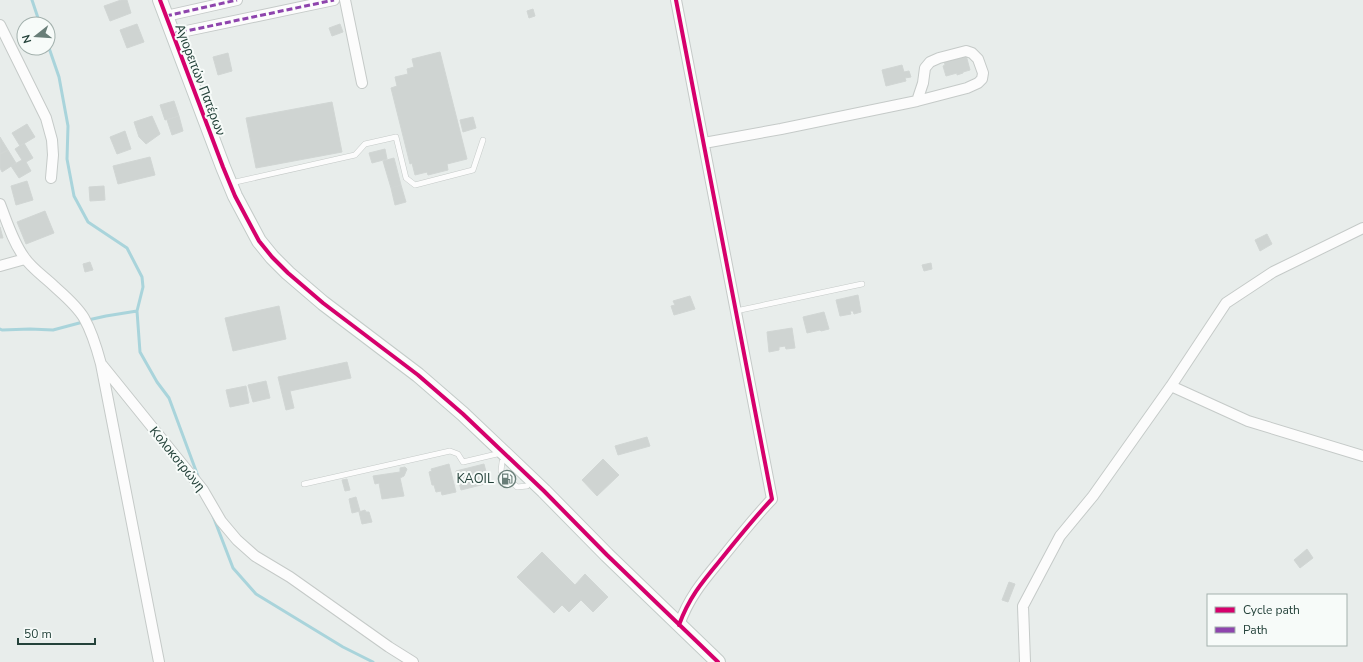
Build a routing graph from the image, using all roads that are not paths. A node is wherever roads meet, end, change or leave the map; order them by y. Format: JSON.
{"nodes":[{"id":1,"x":160,"y":0,"type":"edge"},
{"id":2,"x":237,"y":0,"type":"edge"},
{"id":3,"x":334,"y":0,"type":"edge"},
{"id":4,"x":345,"y":0,"type":"edge"},
{"id":5,"x":676,"y":0,"type":"edge"},
{"id":6,"x":166,"y":16,"type":"junction"},
{"id":7,"x":0,"y":25,"type":"edge"},
{"id":8,"x":172,"y":34,"type":"junction"},
{"id":9,"x":362,"y":83,"type":"dead end"},
{"id":10,"x":917,"y":101,"type":"junction"},
{"id":11,"x":483,"y":140,"type":"dead end"},
{"id":12,"x":704,"y":143,"type":"junction"},
{"id":13,"x":51,"y":178,"type":"dead end"},
{"id":14,"x":230,"y":184,"type":"junction"},
{"id":15,"x":0,"y":204,"type":"edge"},
{"id":16,"x":1363,"y":228,"type":"edge"},
{"id":17,"x":26,"y":259,"type":"junction"},
{"id":18,"x":0,"y":266,"type":"edge"},
{"id":19,"x":862,"y":284,"type":"dead end"},
{"id":20,"x":736,"y":311,"type":"junction"},
{"id":21,"x":101,"y":364,"type":"junction"},
{"id":22,"x":1171,"y":386,"type":"junction"},
{"id":23,"x":1363,"y":456,"type":"edge"},
{"id":24,"x":503,"y":457,"type":"junction"},
{"id":25,"x":304,"y":484,"type":"dead end"},
{"id":26,"x":527,"y":486,"type":"dead end"},
{"id":27,"x":679,"y":625,"type":"junction"},
{"id":28,"x":159,"y":662,"type":"edge"},
{"id":29,"x":413,"y":662,"type":"edge"},
{"id":30,"x":718,"y":662,"type":"edge"},
{"id":31,"x":1025,"y":662,"type":"edge"}],
"edges":[{"from":1,"to":6,"type":"street","name":"Αγιορειτών Πατέρων"},
{"from":2,"to":6,"type":"street"},
{"from":3,"to":8,"type":"street"},
{"from":4,"to":9,"type":"street"},
{"from":5,"to":12,"type":"street"},
{"from":6,"to":8,"type":"street","name":"Αγιορειτών Πατέρων"},
{"from":7,"to":13,"type":"street"},
{"from":8,"to":14,"type":"street","name":"Αγιορειτών Πατέρων"},
{"from":10,"to":10,"type":"street"},
{"from":10,"to":12,"type":"street"},
{"from":11,"to":14,"type":"lane"},
{"from":12,"to":20,"type":"street"},
{"from":14,"to":24,"type":"street","name":"Αγιορειτών Πατέρων"},
{"from":15,"to":17,"type":"street","name":"Κολοκοτρώνη"},
{"from":16,"to":22,"type":"street"},
{"from":17,"to":18,"type":"street"},
{"from":17,"to":21,"type":"street","name":"Κολοκοτρώνη"},
{"from":19,"to":20,"type":"lane"},
{"from":20,"to":27,"type":"street"},
{"from":21,"to":28,"type":"street"},
{"from":21,"to":29,"type":"street","name":"Κολοκοτρώνη"},
{"from":22,"to":23,"type":"street"},
{"from":22,"to":31,"type":"street"},
{"from":24,"to":25,"type":"lane"},
{"from":24,"to":26,"type":"lane"},
{"from":24,"to":27,"type":"street","name":"Αγιορειτών Πατέρων"},
{"from":27,"to":30,"type":"street","name":"Αγιορειτών Πατέρων"}]}
